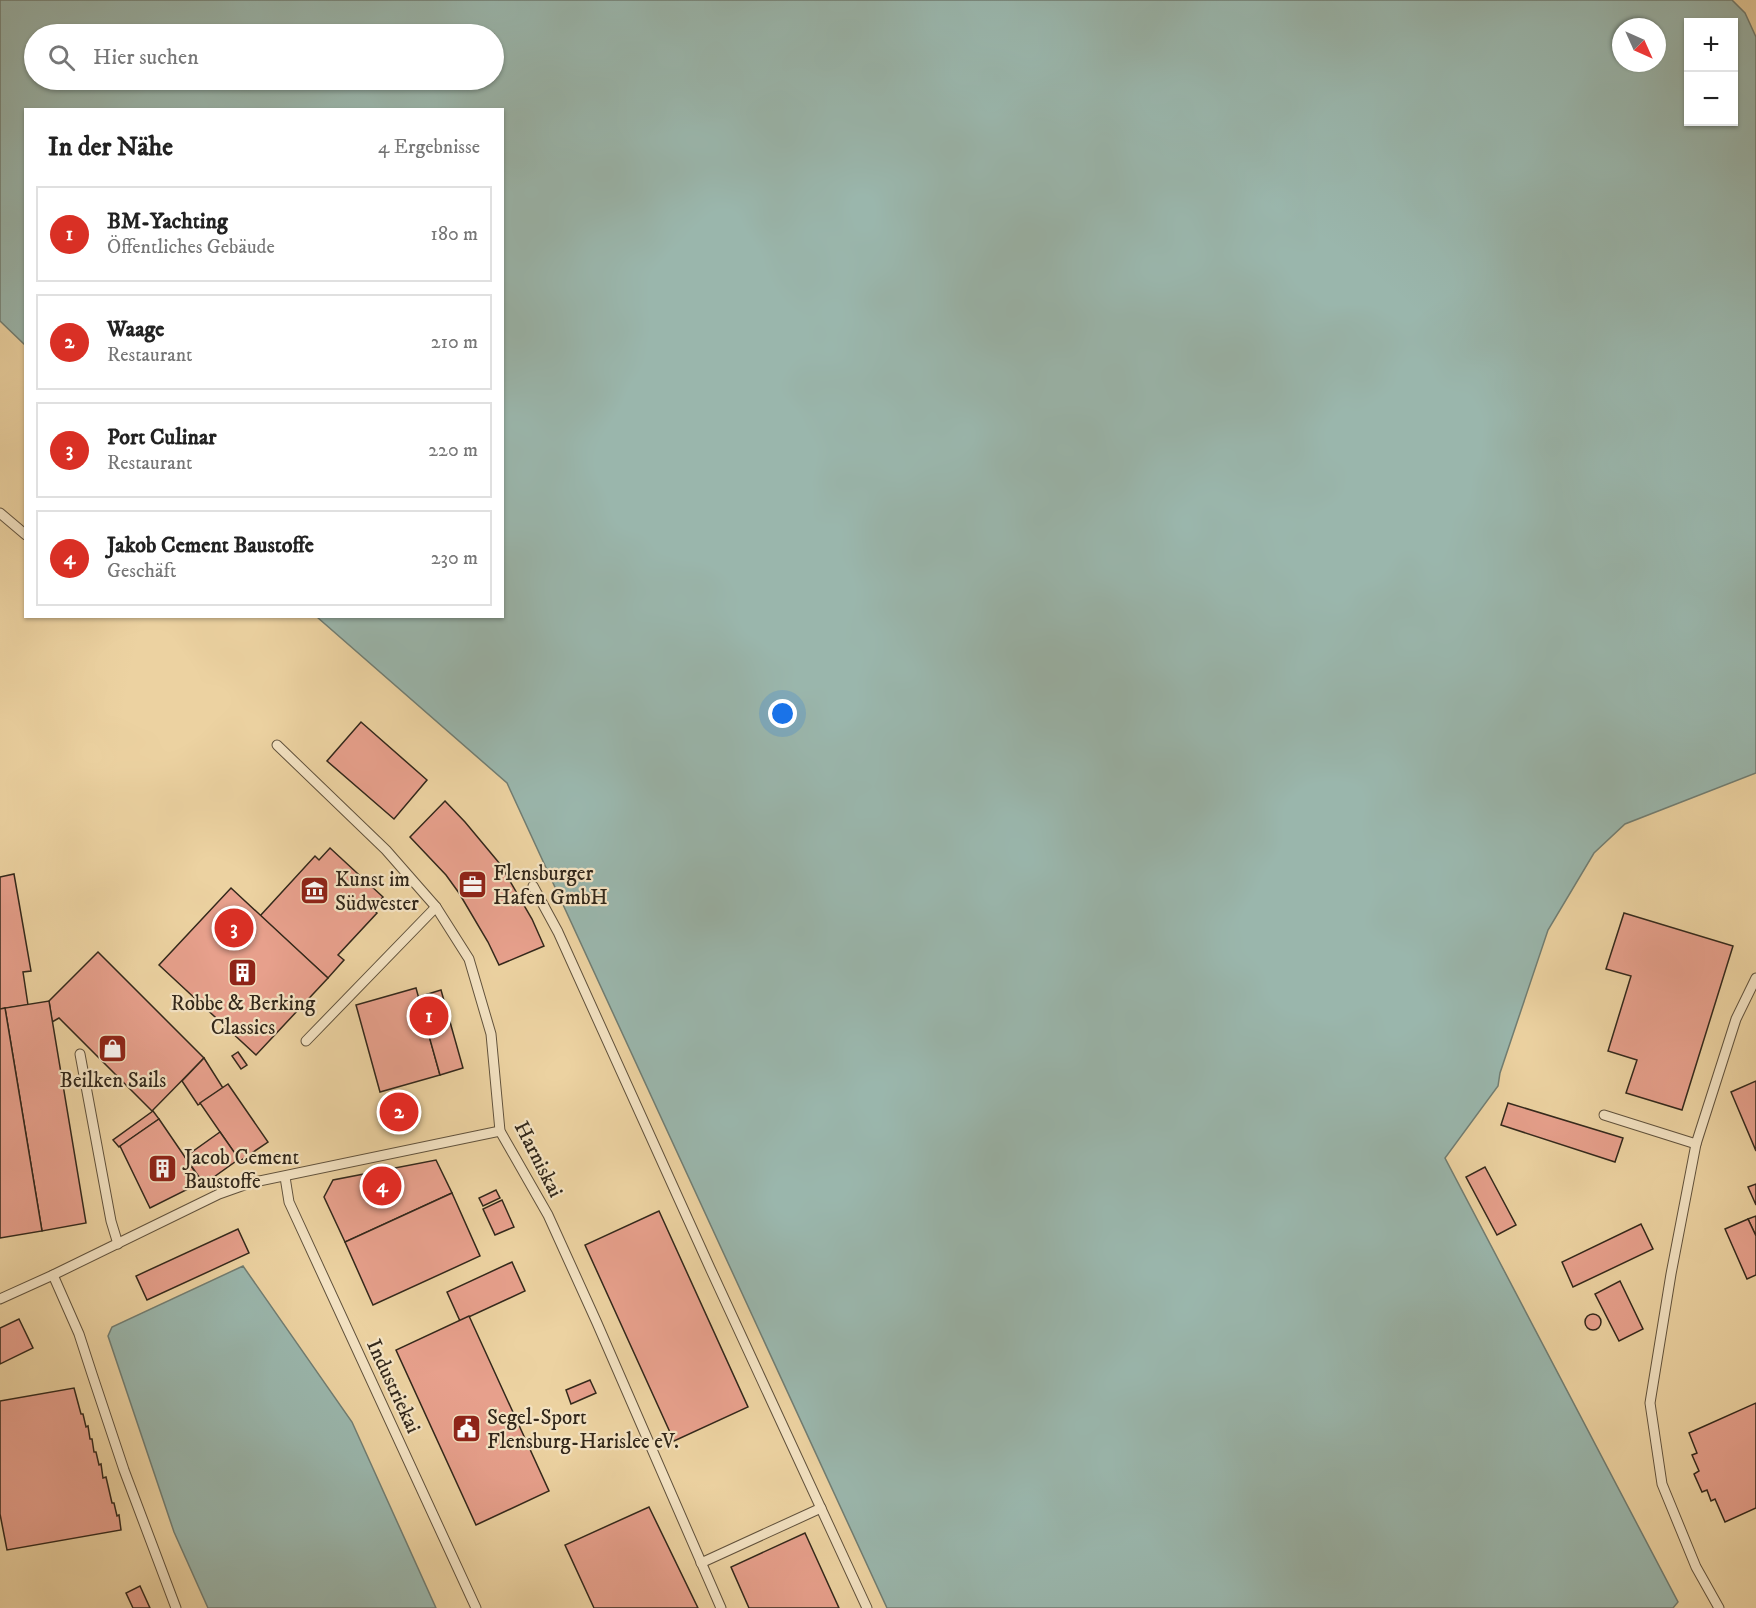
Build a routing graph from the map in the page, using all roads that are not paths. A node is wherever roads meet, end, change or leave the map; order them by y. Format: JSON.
{"nodes":[{"id":1,"x":0,"y":513,"type":"edge"},
{"id":2,"x":24,"y":533,"type":"edge"},
{"id":3,"x":277,"y":745,"type":"dead end"},
{"id":4,"x":532,"y":886,"type":"dead end"},
{"id":5,"x":436,"y":907,"type":"junction"},
{"id":6,"x":1756,"y":978,"type":"edge"},
{"id":7,"x":306,"y":1041,"type":"dead end"},
{"id":8,"x":80,"y":1054,"type":"dead end"},
{"id":9,"x":1604,"y":1115,"type":"dead end"},
{"id":10,"x":500,"y":1131,"type":"junction"},
{"id":11,"x":1696,"y":1144,"type":"junction"},
{"id":12,"x":285,"y":1177,"type":"junction"},
{"id":13,"x":118,"y":1244,"type":"junction"},
{"id":14,"x":53,"y":1275,"type":"junction"},
{"id":15,"x":0,"y":1299,"type":"edge"},
{"id":16,"x":821,"y":1508,"type":"junction"},
{"id":17,"x":701,"y":1563,"type":"junction"},
{"id":18,"x":176,"y":1608,"type":"edge"},
{"id":19,"x":476,"y":1608,"type":"edge"},
{"id":20,"x":721,"y":1608,"type":"edge"},
{"id":21,"x":867,"y":1608,"type":"edge"},
{"id":22,"x":1719,"y":1608,"type":"edge"}],
"edges":[{"from":1,"to":2,"type":"lane"},
{"from":3,"to":5,"type":"lane","name":"Harniskai"},
{"from":4,"to":16,"type":"lane"},
{"from":5,"to":7,"type":"lane"},
{"from":5,"to":10,"type":"lane","name":"Harniskai"},
{"from":6,"to":11,"type":"lane"},
{"from":8,"to":13,"type":"lane"},
{"from":9,"to":11,"type":"lane"},
{"from":10,"to":12,"type":"lane"},
{"from":10,"to":17,"type":"lane","name":"Harniskai"},
{"from":11,"to":22,"type":"lane"},
{"from":12,"to":13,"type":"lane"},
{"from":12,"to":19,"type":"lane","name":"Industriekai"},
{"from":13,"to":14,"type":"lane"},
{"from":14,"to":15,"type":"lane"},
{"from":14,"to":18,"type":"lane"},
{"from":16,"to":17,"type":"lane"},
{"from":16,"to":21,"type":"lane"},
{"from":17,"to":20,"type":"lane","name":"Harniskai"}]}
